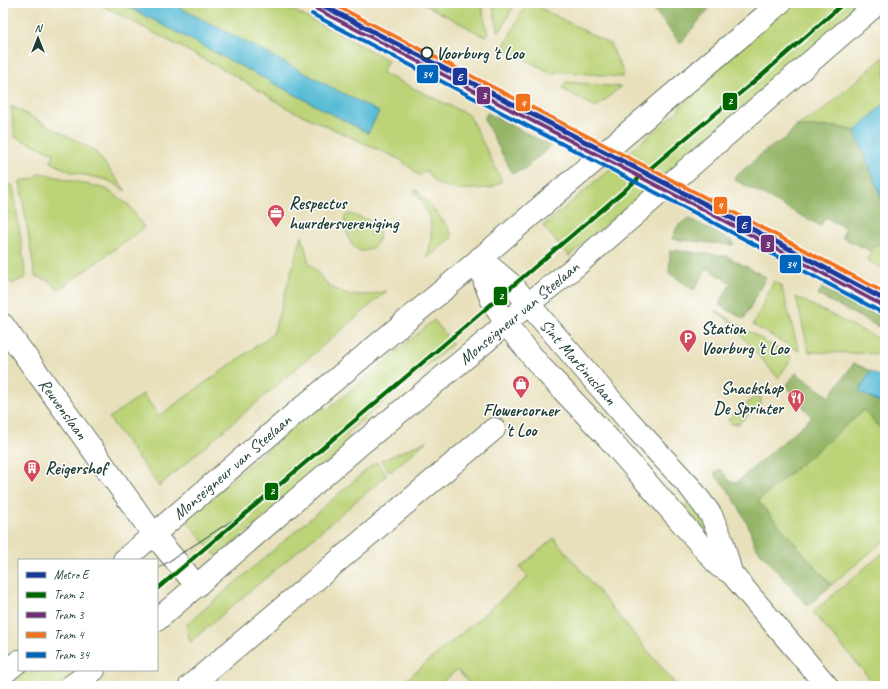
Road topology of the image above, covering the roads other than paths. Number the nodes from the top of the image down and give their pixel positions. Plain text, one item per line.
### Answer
1 (780, 3) edge
2 (878, 3) edge
3 (480, 258) junction
4 (528, 304) junction
5 (506, 324) junction
6 (3, 325) edge
7 (494, 429) dead end
8 (154, 535) junction
9 (125, 559) edge
10 (732, 573) junction
11 (197, 586) junction
12 (158, 619) edge
13 (18, 662) edge
14 (93, 671) edge
15 (3, 674) edge
16 (71, 686) edge
17 (190, 686) edge
18 (827, 686) edge

1 - 3 main road, Monseigneur van Steelaan
2 - 4 main road, Monseigneur van Steelaan
3 - 4 main road, Sint Martinuslaan
3 - 5 main road, Sint Martinuslaan
3 - 8 main road, Monseigneur van Steelaan
4 - 5 main road, Monseigneur van Steelaan
4 - 10 main road, Sint Martinuslaan
5 - 10 main road, Sint Martinuslaan
5 - 11 main road, Monseigneur van Steelaan
6 - 8 main road, Reuvenslaan
7 - 17 main road
8 - 9 main road, Monseigneur van Steelaan
8 - 11 main road, Reuvenslaan
10 - 18 main road, Sint Martinuslaan
11 - 12 main road, Monseigneur van Steelaan
13 - 15 main road
14 - 16 main road

